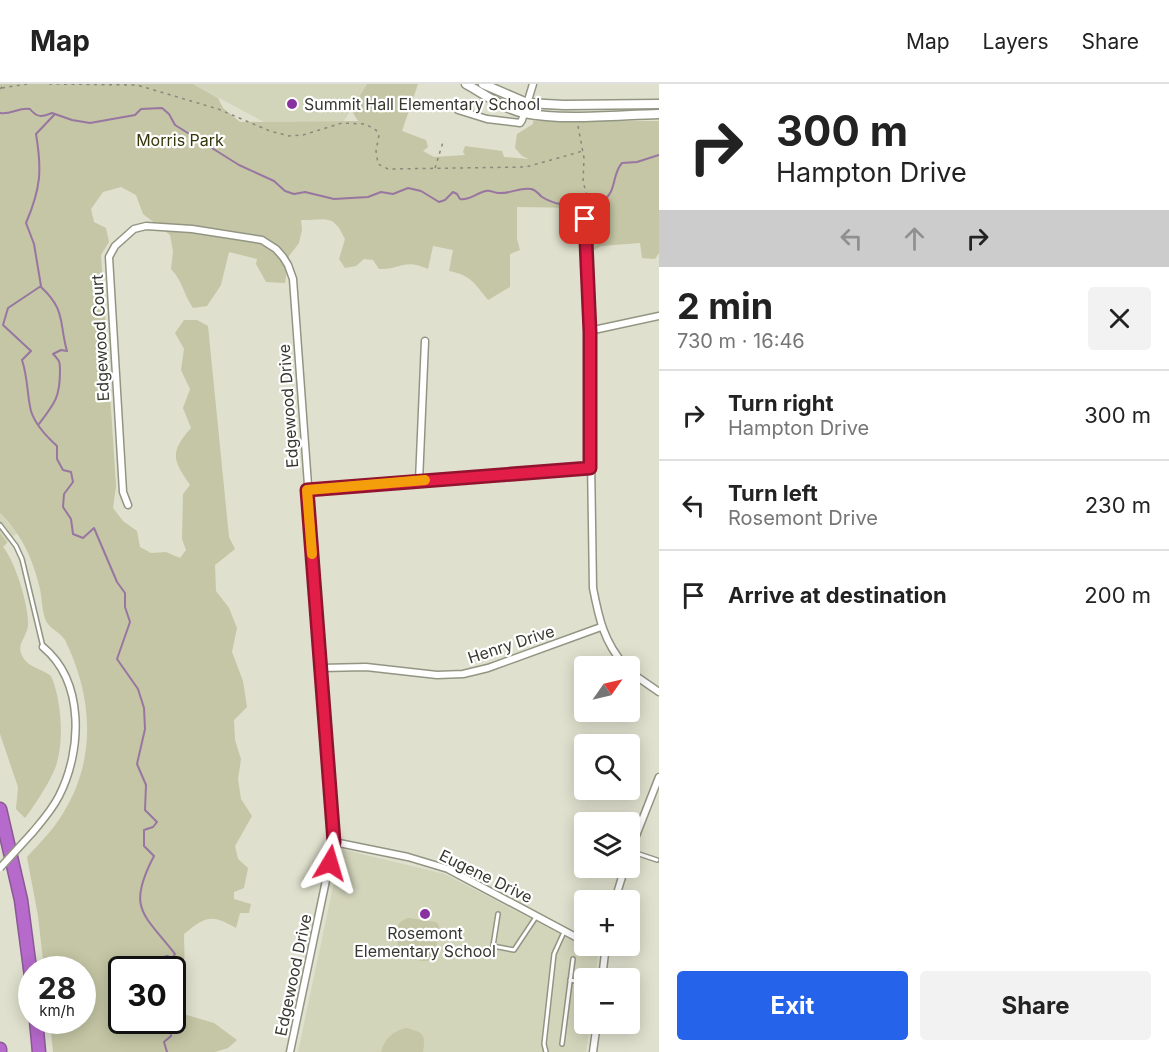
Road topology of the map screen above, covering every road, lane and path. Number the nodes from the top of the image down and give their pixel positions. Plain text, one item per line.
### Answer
1 (5, 84) edge
2 (27, 84) edge
3 (49, 84) edge
4 (466, 84) edge
5 (483, 84) edge
6 (533, 84) edge
7 (1, 88) edge
8 (527, 103) junction
9 (659, 104) edge
10 (458, 110) dead end
11 (524, 113) junction
12 (659, 114) edge
13 (577, 116) junction
14 (442, 142) dead end
15 (583, 152) junction
16 (434, 169) junction
17 (586, 217) joint
18 (294, 294) joint
19 (659, 316) edge
20 (590, 332) junction
21 (425, 341) dead end
22 (590, 468) junction
23 (419, 481) junction
24 (307, 490) junction
25 (128, 506) dead end
26 (0, 525) edge
27 (601, 627) junction
28 (43, 647) joint
29 (616, 656) edge
30 (321, 668) junction
31 (640, 679) edge
32 (659, 692) edge
33 (659, 777) edge
34 (0, 809) edge
35 (640, 825) edge
36 (334, 842) junction
37 (640, 854) edge
38 (657, 860) dead end
39 (0, 868) edge
40 (498, 914) dead end
41 (537, 916) junction
42 (564, 932) junction
43 (574, 937) edge
44 (28, 956) edge
45 (573, 959) dead end
46 (570, 981) junction
47 (574, 982) edge
48 (37, 1034) edge
49 (596, 1034) edge
50 (562, 1044) dead end
51 (39, 1052) edge
52 (290, 1052) edge
53 (546, 1052) edge
54 (594, 1052) edge

1 - 7 path
2 - 7 path
3 - 16 path
4 - 11 street
5 - 8 street
6 - 8 street
8 - 9 street
8 - 11 street
10 - 11 street
11 - 13 street
12 - 13 street
13 - 15 path
14 - 16 path
15 - 16 path
15 - 17 path
17 - 20 street
18 - 24 street, Edgewood Drive
18 - 25 street, Edgewood Court
19 - 20 street
20 - 22 street
21 - 23 street
22 - 23 street
22 - 27 street
23 - 24 street
24 - 30 street, Edgewood Drive
26 - 28 lane
27 - 29 street
27 - 30 street, Henry Drive
28 - 39 street, bridge
30 - 36 street, Edgewood Drive
31 - 32 street
33 - 35 street
34 - 44 highway
36 - 41 street, Eugene Drive
36 - 52 street, Edgewood Drive
37 - 38 lane
40 - 41 lane
41 - 42 street, Eugene Drive
42 - 43 street, Eugene Drive
42 - 53 lane
45 - 46 lane
46 - 47 lane
46 - 50 lane
48 - 51 highway
49 - 54 street

